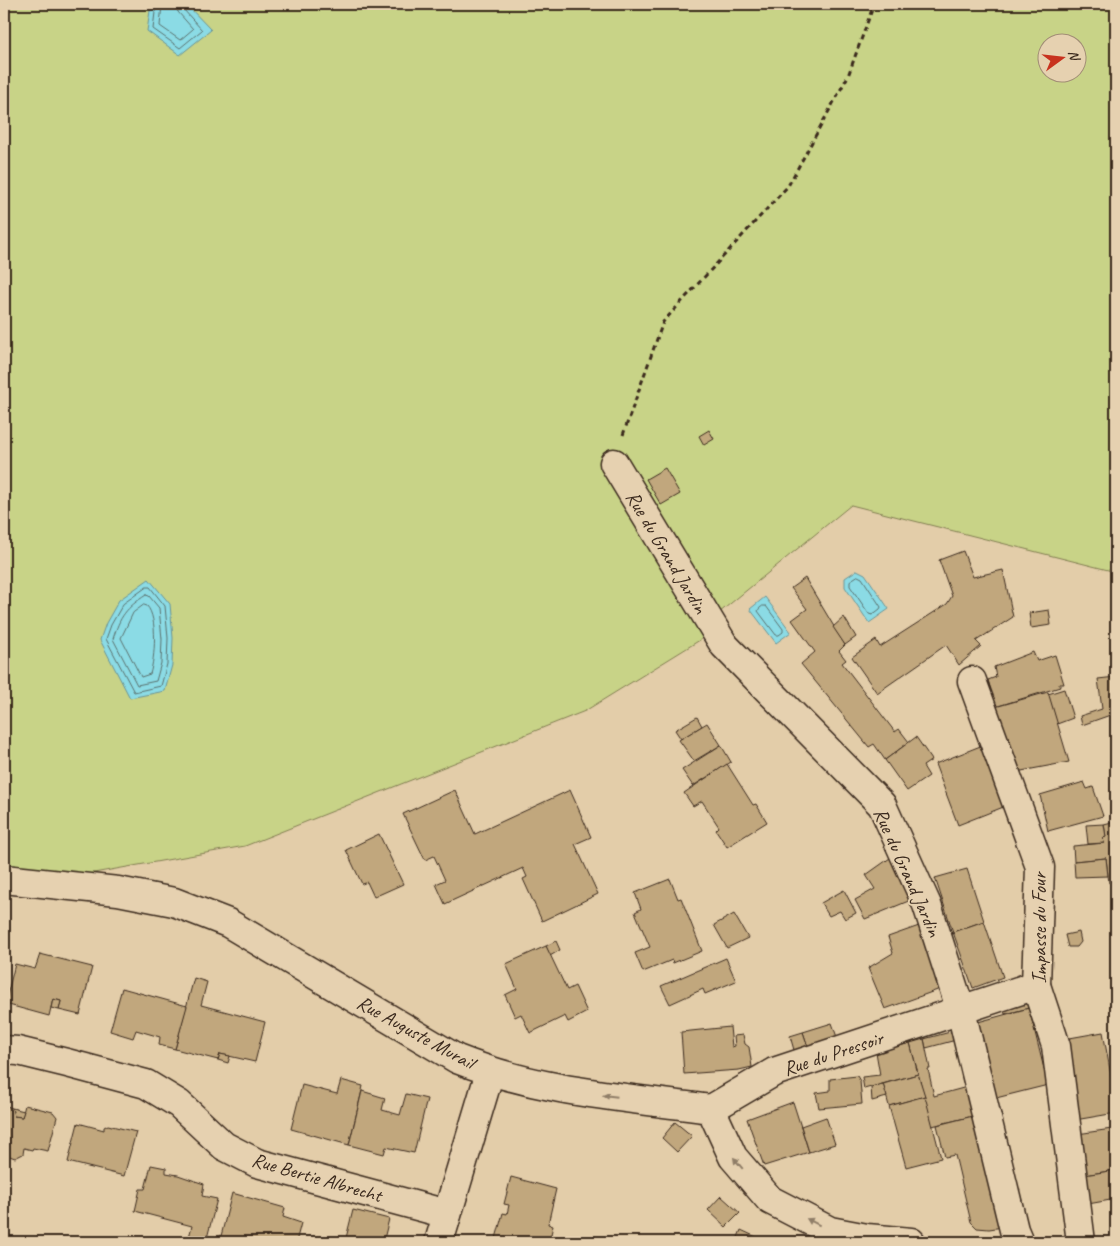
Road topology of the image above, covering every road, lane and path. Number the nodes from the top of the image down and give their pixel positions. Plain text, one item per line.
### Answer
1 (874, 4) edge
2 (614, 463) joint
3 (972, 681) dead end
4 (4, 879) edge
5 (1036, 985) junction
6 (961, 1011) junction
7 (4, 1050) edge
8 (490, 1072) junction
9 (711, 1109) junction
10 (447, 1214) junction
11 (439, 1242) edge
12 (912, 1242) edge
13 (1020, 1242) edge
14 (1081, 1242) edge

1 - 2 path
2 - 6 street, Rue du Grand Jardin
3 - 5 street, Impasse du Four
4 - 8 street, Rue Auguste Murail
5 - 6 street, Rue du Pressoir
5 - 14 street, Impasse du Four
6 - 9 street, Rue du Pressoir
6 - 13 street, Rue du Grand Jardin
7 - 10 street, Rue Bertie Albrecht
9 -> 8 street, Rue Auguste Murail
8 - 10 street
12 -> 9 street
10 - 11 street

